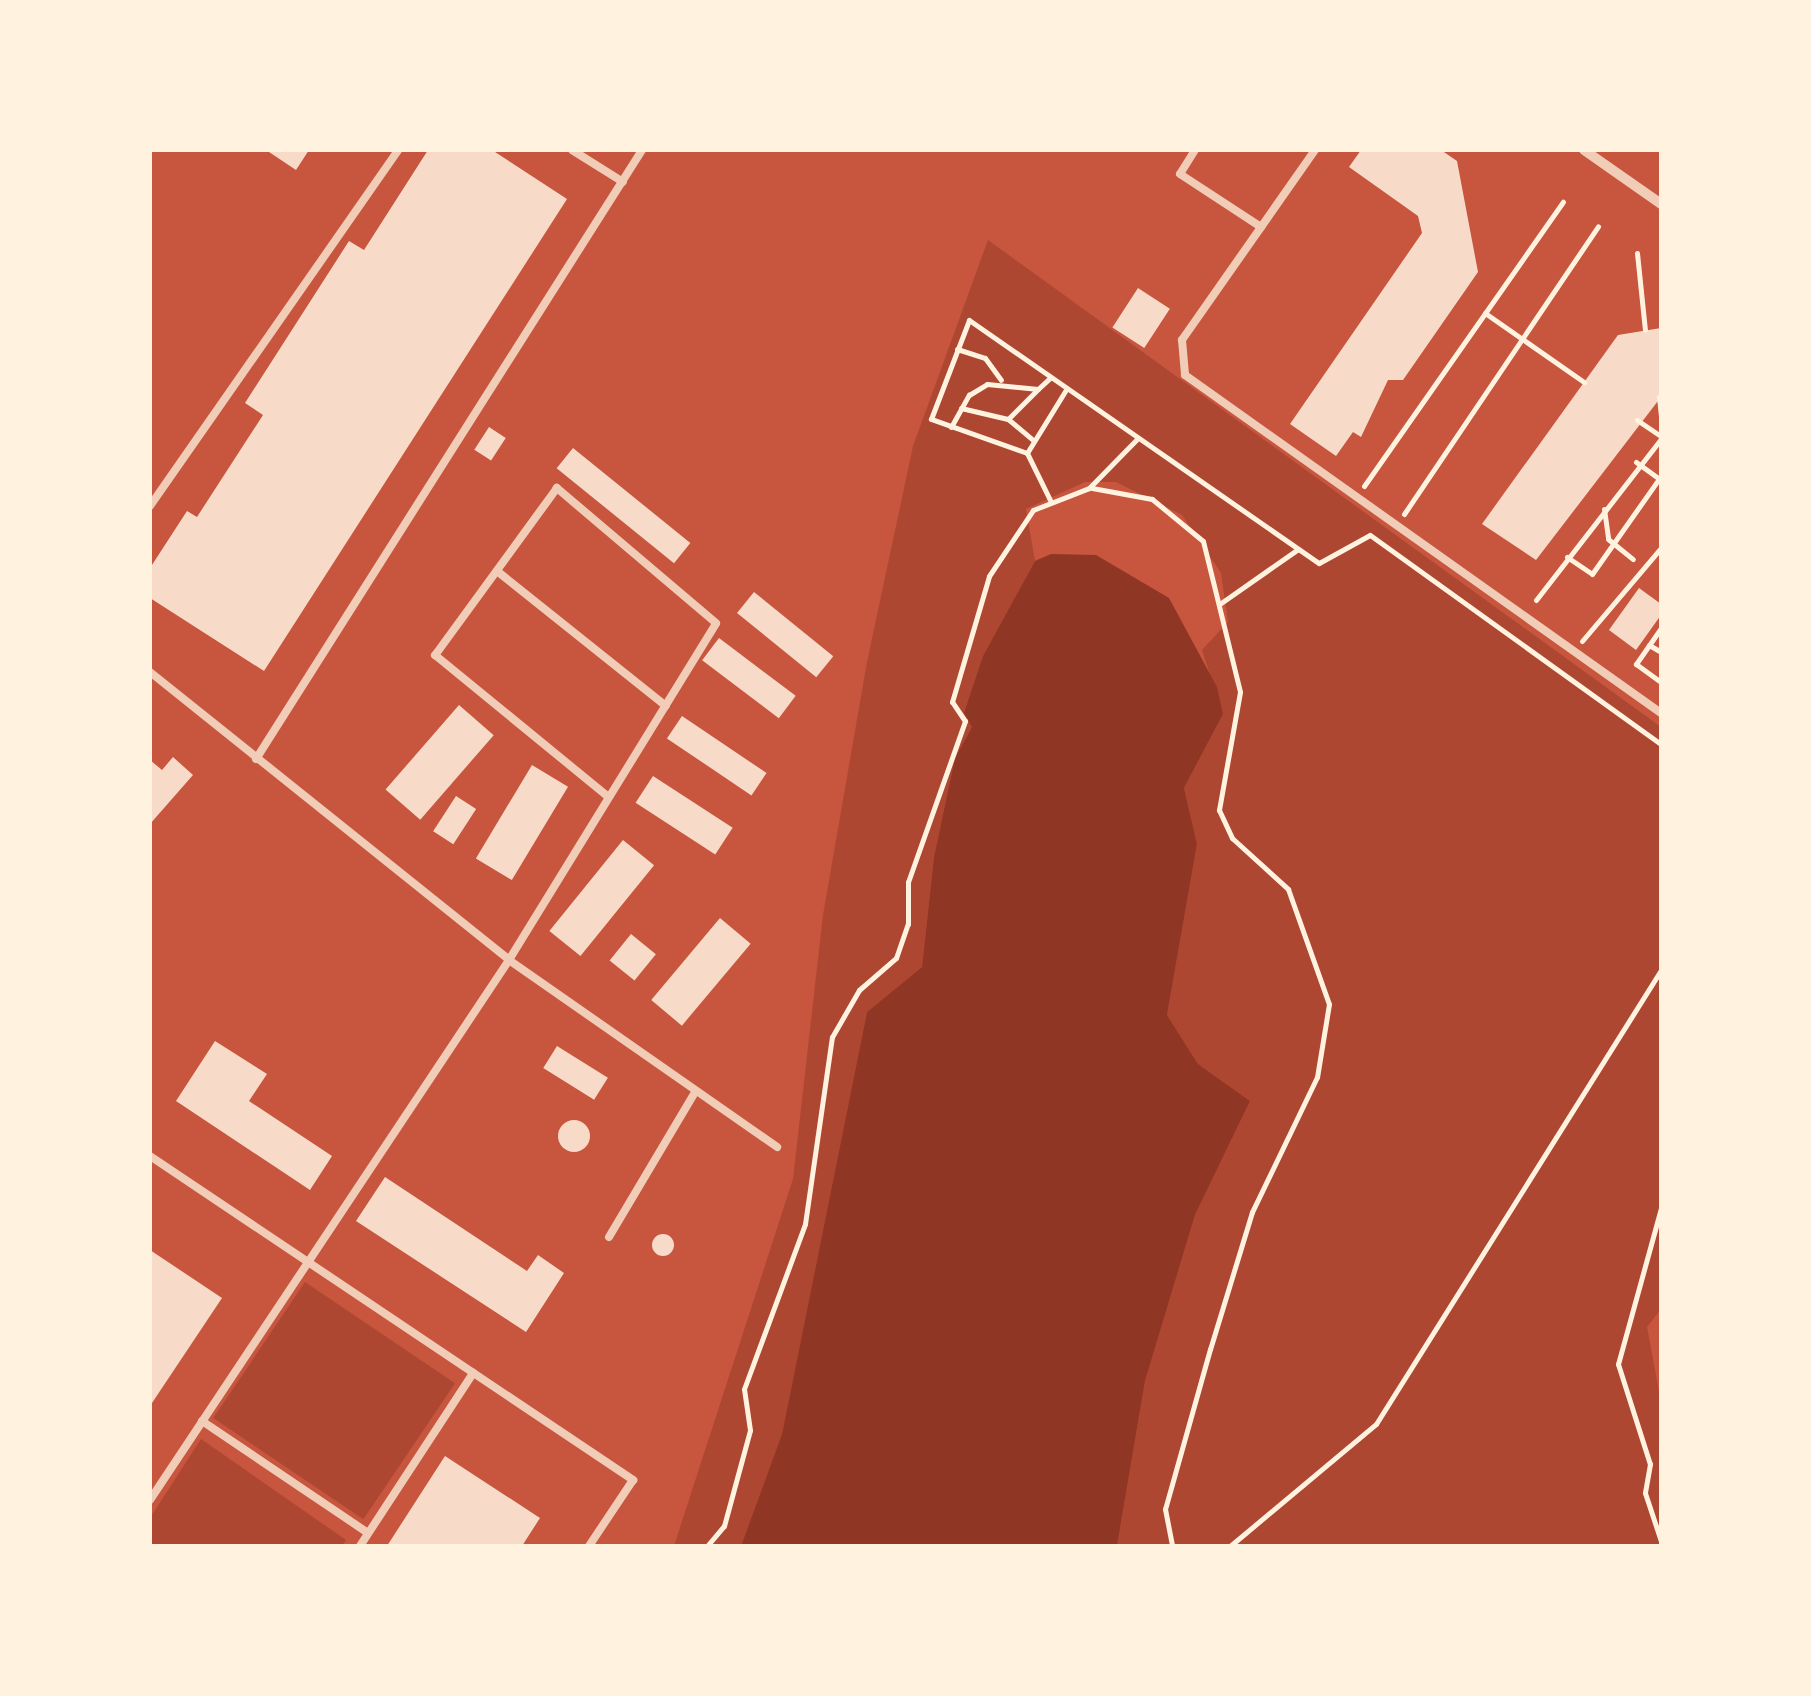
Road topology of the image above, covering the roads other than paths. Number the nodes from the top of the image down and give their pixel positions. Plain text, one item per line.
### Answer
1 (398, 150) edge
2 (572, 150) edge
3 (642, 150) edge
4 (1196, 150) edge
5 (1314, 150) edge
6 (1584, 150) edge
7 (623, 182) junction
8 (1661, 204) edge
9 (1261, 227) junction
10 (150, 506) edge
11 (497, 570) junction
12 (150, 672) edge
13 (666, 706) junction
14 (1661, 712) edge
15 (256, 759) junction
16 (607, 796) junction
17 (509, 960) junction
18 (695, 1092) junction
19 (777, 1147) dead end
20 (150, 1156) edge
21 (609, 1236) dead end
22 (307, 1261) junction
23 (473, 1372) junction
24 (202, 1421) junction
25 (150, 1500) edge
26 (368, 1533) junction
27 (360, 1546) edge
28 (589, 1546) edge

1 - 10 lane
2 - 7 lane
3 - 7 lane
4 - 9 lane
5 - 9 lane
6 - 8 street
7 - 15 lane
9 - 14 lane
11 - 13 lane
11 - 13 lane
11 - 16 lane
12 - 15 lane
13 - 16 lane
15 - 17 lane
16 - 17 lane
17 - 18 lane
17 - 22 lane
18 - 19 lane
18 - 21 lane
20 - 22 lane
22 - 23 lane
22 - 24 lane
23 - 26 lane
23 - 28 lane
24 - 25 lane
24 - 26 lane
26 - 27 lane

